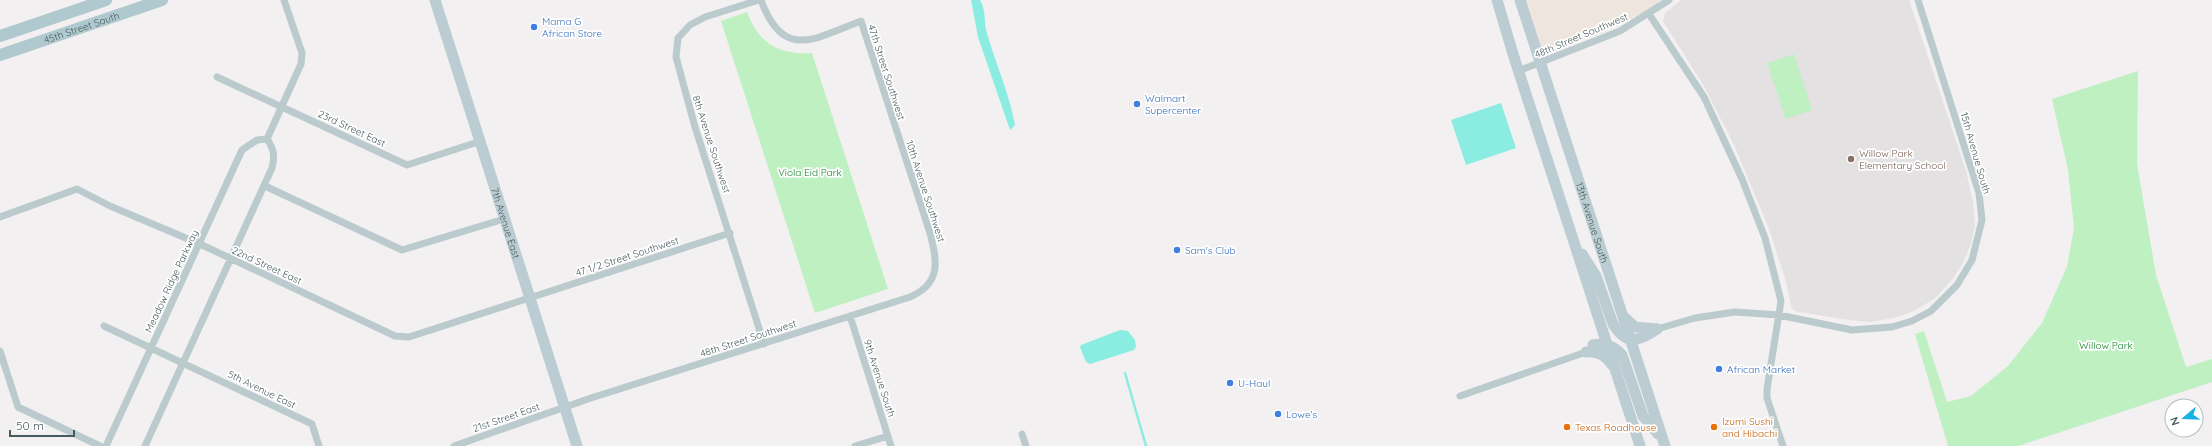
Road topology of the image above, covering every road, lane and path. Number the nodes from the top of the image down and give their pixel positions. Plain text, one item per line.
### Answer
1 (106, 0) edge
2 (162, 0) edge
3 (284, 0) edge
4 (435, 0) edge
5 (760, 0) edge
6 (1497, 0) edge
7 (1520, 0) edge
8 (1669, 0) edge
9 (1918, 0) edge
10 (1649, 14) junction
11 (0, 36) edge
12 (0, 55) edge
13 (1541, 63) junction
14 (1518, 71) junction
15 (217, 77) dead end
16 (282, 106) junction
17 (897, 132) joint
18 (267, 139) junction
19 (481, 141) junction
20 (265, 186) junction
21 (0, 217) edge
22 (504, 219) junction
23 (730, 233) junction
24 (1573, 240) junction
25 (200, 244) junction
26 (231, 258) junction
27 (932, 279) joint
28 (530, 298) junction
29 (1622, 315) junction
30 (1779, 315) junction
31 (850, 316) junction
32 (1599, 320) junction
33 (104, 326) dead end
34 (1657, 329) junction
35 (1636, 340) junction
36 (764, 344) junction
37 (1608, 345) junction
38 (152, 348) junction
39 (1590, 349) junction
40 (0, 351) edge
41 (183, 363) junction
42 (1615, 370) junction
43 (1460, 396) dead end
44 (565, 407) junction
45 (1022, 434) dead end
46 (888, 436) junction
47 (1664, 444) edge
48 (100, 446) edge
49 (106, 446) edge
50 (145, 446) edge
51 (319, 446) edge
52 (454, 446) edge
53 (577, 446) edge
54 (855, 446) edge
55 (891, 446) edge
56 (1026, 446) edge
57 (1640, 446) edge
58 (1783, 446) edge

1 - 11 main road, 45th Street South
2 - 12 main road, 45th Street South
3 - 16 street
4 - 19 main road, 7th Avenue East
5 - 17 street, 47th Street Southwest
5 - 23 street, 8th Avenue Southwest
6 - 14 main road
7 - 13 main road, 13th Avenue South
8 - 10 street, 48th Street Southwest
9 - 30 street, 15th Avenue South
10 - 13 street, 48th Street Southwest
10 - 30 street
13 - 14 street, 48th Street Southwest
13 - 29 main road, 13th Avenue South
14 - 24 main road
15 - 16 street, 23rd Street East
16 - 18 street
16 - 19 street, 23rd Street East
17 - 27 street, 10th Avenue Southwest
18 - 20 street
18 - 25 street, Meadow Ridge Parkway
19 - 22 main road, 7th Avenue East
20 - 22 street
20 - 26 street
21 - 25 street, 22nd Street East
22 - 28 main road, 7th Avenue East
23 - 28 street, 47 1/2 Street Southwest
23 - 36 street, 8th Avenue Southwest
24 - 32 main road
24 - 35 main road
25 - 26 street, 22nd Street East
25 - 38 street, Meadow Ridge Parkway
26 - 28 street, 22nd Street East
26 - 41 street
27 - 31 street, 48th Street Southwest
28 - 44 main road, 7th Avenue East
29 - 34 main road
29 - 35 main road, 13th Avenue South
30 - 34 street, 15th Avenue South
30 - 58 street
31 - 36 street, 48th Street Southwest
31 - 46 street, 9th Avenue South
32 - 37 main road
32 - 39 main road
33 - 38 street, 5th Avenue East
34 - 35 main road
35 - 47 main road
36 - 44 street, 48th Street Southwest
37 - 39 main road
37 - 42 main road
37 - 47 main road
38 - 41 street, 5th Avenue East
38 - 49 street, Meadow Ridge Parkway
39 - 42 main road
39 - 43 street
40 - 48 street
41 - 50 street
41 - 51 street, 5th Avenue East
42 - 57 main road
44 - 52 street, 21st Street East
44 - 53 main road, 7th Avenue East
45 - 56 street
46 - 54 street
46 - 55 street, 9th Avenue South

